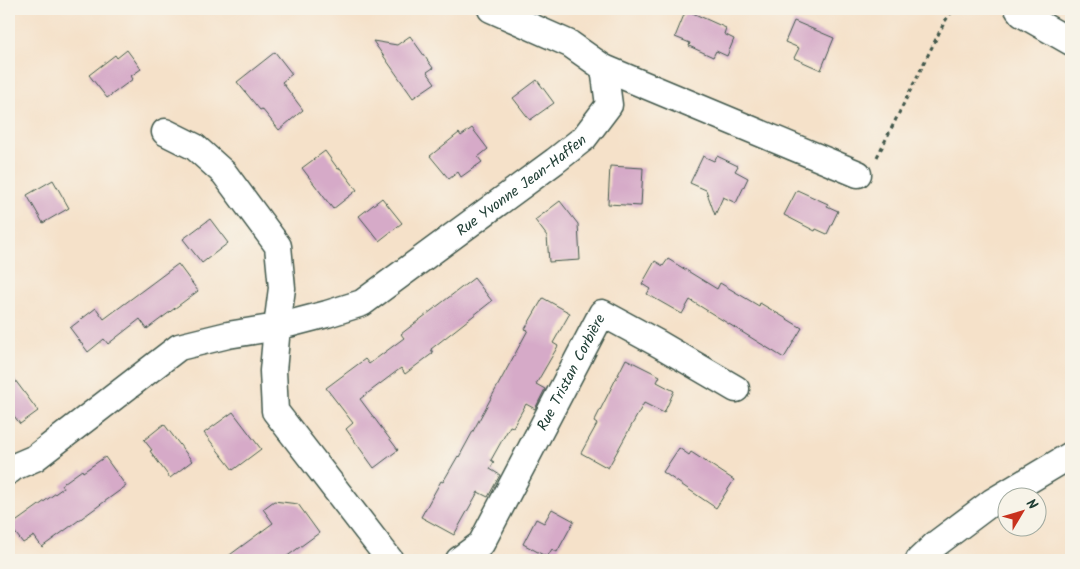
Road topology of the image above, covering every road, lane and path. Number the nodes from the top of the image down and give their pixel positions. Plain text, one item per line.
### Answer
1 (491, 9) edge
2 (954, 9) edge
3 (1018, 9) edge
4 (1071, 42) edge
5 (604, 68) junction
6 (165, 132) dead end
7 (858, 174) joint
8 (277, 327) junction
9 (736, 389) dead end
10 (1071, 455) edge
11 (9, 471) edge
12 (390, 560) edge
13 (459, 560) edge
14 (920, 560) edge

1 - 5 street
2 - 7 path
3 - 4 street
5 - 7 street
5 - 8 street, Rue Yvonne Jean-Haffen
6 - 8 street
8 - 11 street, Rue Yvonne Jean-Haffen
8 - 12 street
9 - 13 street, Rue Tristan Corbière
10 - 14 street

